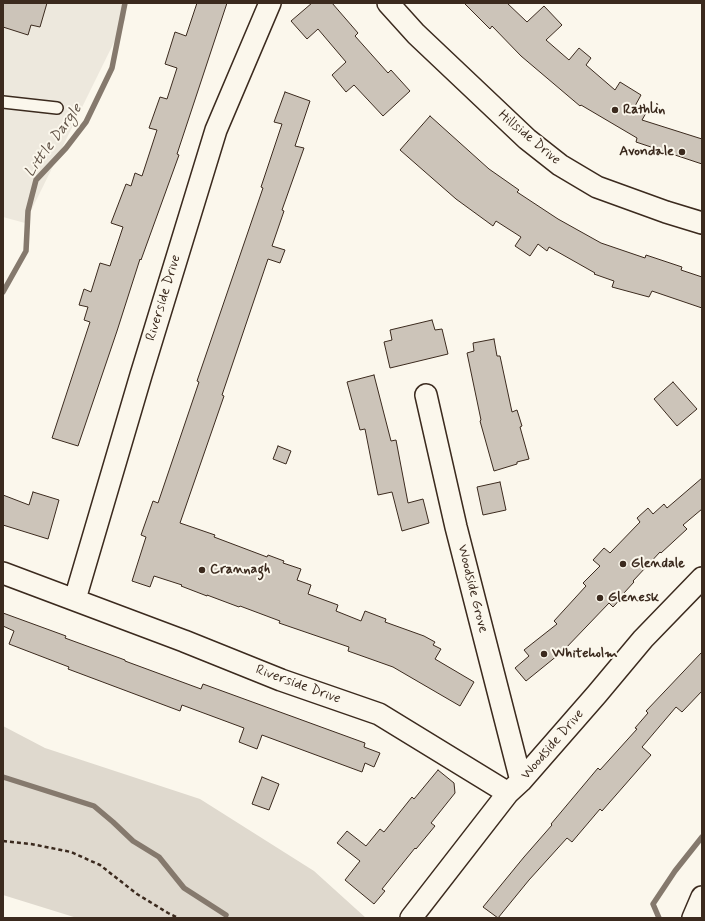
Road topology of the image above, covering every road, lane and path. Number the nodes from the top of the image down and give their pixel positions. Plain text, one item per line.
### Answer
1 (270, 3) edge
2 (388, 3) edge
3 (3, 102) edge
4 (57, 108) dead end
5 (702, 223) edge
6 (426, 395) dead end
7 (3, 573) edge
8 (702, 578) edge
9 (75, 599) junction
10 (515, 787) junction
11 (3, 841) edge
12 (702, 897) edge
13 (178, 918) edge
14 (411, 918) edge
15 (693, 918) edge

1 - 9 street, Riverside Drive
2 - 5 street, Hillside Drive
3 - 4 lane
6 - 10 street, Woodside Grove
7 - 9 street, Riverside Drive
8 - 10 street, Woodside Drive
9 - 10 street, Riverside Drive
10 - 14 street, Woodside Drive
11 - 13 path
12 - 15 street

